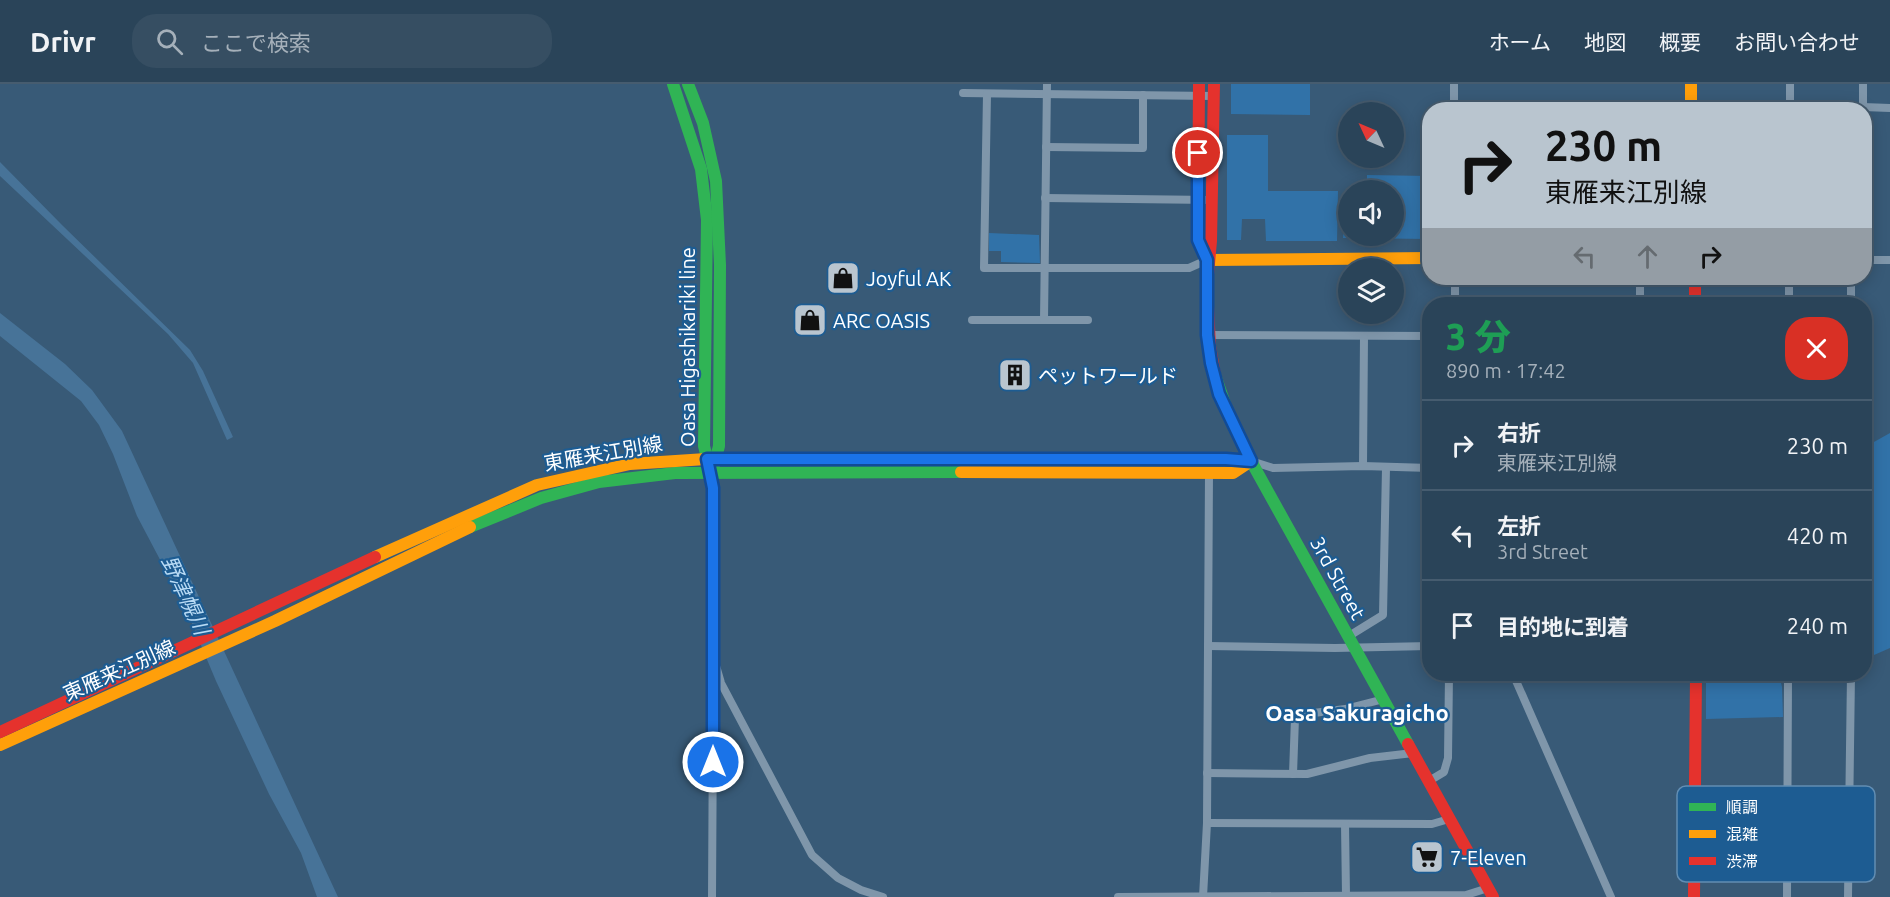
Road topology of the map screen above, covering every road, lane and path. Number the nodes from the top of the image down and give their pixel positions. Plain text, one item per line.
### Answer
1 (673, 84) edge
2 (688, 84) edge
3 (1047, 84) edge
4 (1454, 84) edge
5 (1691, 84) edge
6 (1790, 84) edge
7 (1863, 84) edge
8 (1199, 90) edge
9 (1214, 90) edge
10 (963, 93) dead end
11 (987, 93) junction
12 (1047, 94) junction
13 (1143, 95) junction
14 (1454, 102) edge
15 (1691, 102) edge
16 (1790, 102) edge
17 (1863, 102) edge
18 (1872, 108) edge
19 (1890, 108) edge
20 (1046, 147) junction
21 (1046, 198) junction
22 (1198, 200) junction
23 (1212, 200) junction
24 (1422, 258) edge
25 (1207, 260) junction
26 (1872, 260) edge
27 (1890, 260) edge
28 (1044, 268) junction
29 (972, 320) dead end
30 (1044, 320) junction
31 (1088, 320) dead end
32 (1207, 335) junction
33 (1364, 336) junction
34 (1422, 336) edge
35 (711, 459) junction
36 (1251, 461) junction
37 (1363, 466) junction
38 (1386, 468) junction
39 (1422, 468) edge
40 (712, 472) junction
41 (1209, 473) junction
42 (1352, 642) junction
43 (1208, 646) junction
44 (1422, 646) edge
45 (713, 650) junction
46 (1449, 681) edge
47 (1516, 681) edge
48 (1696, 681) edge
49 (1788, 681) edge
50 (1851, 681) edge
51 (1384, 699) junction
52 (0, 732) edge
53 (0, 745) edge
54 (1413, 753) junction
55 (1208, 772) junction
56 (1293, 774) junction
57 (1429, 781) junction
58 (1695, 786) edge
59 (1788, 786) edge
60 (1849, 786) edge
61 (1449, 819) junction
62 (1207, 823) junction
63 (1345, 824) junction
64 (1694, 882) edge
65 (1787, 882) edge
66 (1848, 882) edge
67 (1490, 893) edge
68 (1346, 896) edge
69 (712, 897) edge
70 (883, 897) edge
71 (1118, 897) edge
72 (1203, 897) edge
73 (1381, 897) edge
74 (1611, 897) edge
75 (1694, 897) edge
76 (1787, 897) edge
77 (1848, 897) edge

1 - 35 main road, Oasa Higashikariki line
2 - 35 main road, Oasa Higashikariki line
3 - 12 street
4 - 14 street
5 - 15 main road
6 - 16 street
7 - 17 street
8 - 9 street
8 - 13 street
8 - 22 main road, 3rd Street
9 - 23 main road, 3rd Street
10 - 11 street
11 - 12 street
11 - 28 street
12 - 13 street
12 - 20 street
13 - 20 street
18 - 19 street
20 - 21 street
21 - 22 street
21 - 28 street
22 - 23 street
22 - 25 main road, 3rd Street
23 - 25 main road, 3rd Street
24 - 25 main road
25 - 28 street
25 - 32 main road, 3rd Street
26 - 27 street
28 - 30 street
29 - 30 street
30 - 31 street
32 - 33 street
32 - 36 main road, 3rd Street
33 - 34 street
33 - 37 street
35 - 36 main road, 東雁来江別線
35 - 40 main road, Oasa Higashikariki line
35 - 52 main road, 東雁来江別線
36 - 37 street
36 - 41 main road, 東雁来江別線
36 - 42 main road, 3rd Street
37 - 38 street
38 - 39 street
38 - 42 street
40 - 41 main road, 東雁来江別線
40 - 45 street
40 - 53 main road, 東雁来江別線
41 - 43 street
42 - 43 street
42 - 44 street
42 - 51 main road, 3rd Street
43 - 55 street
45 - 69 street
45 - 70 street
46 - 57 street
47 - 74 street
48 - 58 main road
49 - 59 street
50 - 60 street
51 - 54 main road, 3rd Street
51 - 56 street
54 - 56 street
54 - 57 main road, 3rd Street
55 - 56 street
55 - 62 street
57 - 61 main road, 3rd Street
61 - 63 street
61 - 67 main road, 3rd Street
62 - 63 street
62 - 72 street
63 - 68 street
64 - 75 main road
65 - 76 street
66 - 77 street
67 - 73 street
68 - 72 street
68 - 73 street
71 - 72 street

